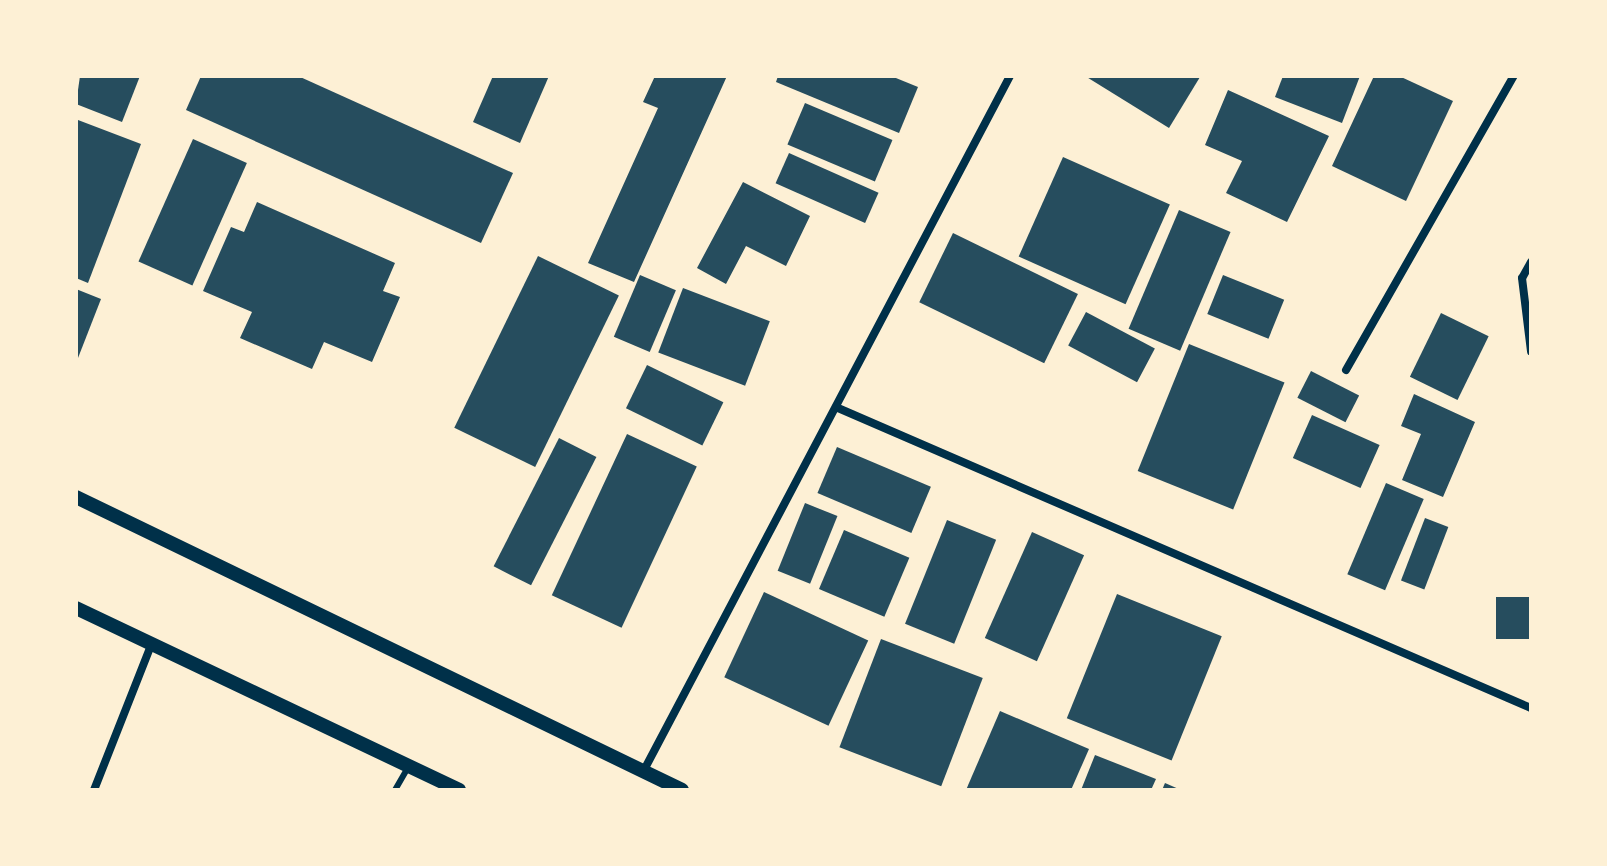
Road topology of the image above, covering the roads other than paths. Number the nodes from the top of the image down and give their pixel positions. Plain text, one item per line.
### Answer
1 (1010, 76) edge
2 (1514, 76) edge
3 (1531, 262) edge
4 (1531, 351) edge
5 (1346, 370) dead end
6 (838, 408) junction
7 (76, 497) edge
8 (76, 608) edge
9 (151, 645) junction
10 (1531, 708) edge
11 (409, 766) junction
12 (643, 772) junction
13 (94, 790) edge
14 (395, 790) edge
15 (459, 790) edge
16 (682, 790) edge

1 - 6 street
2 - 5 street
3 - 4 street
6 - 10 street
6 - 12 street
7 - 12 street
8 - 9 street
9 - 11 street
9 - 13 street
11 - 14 lane
11 - 15 street
12 - 16 street

